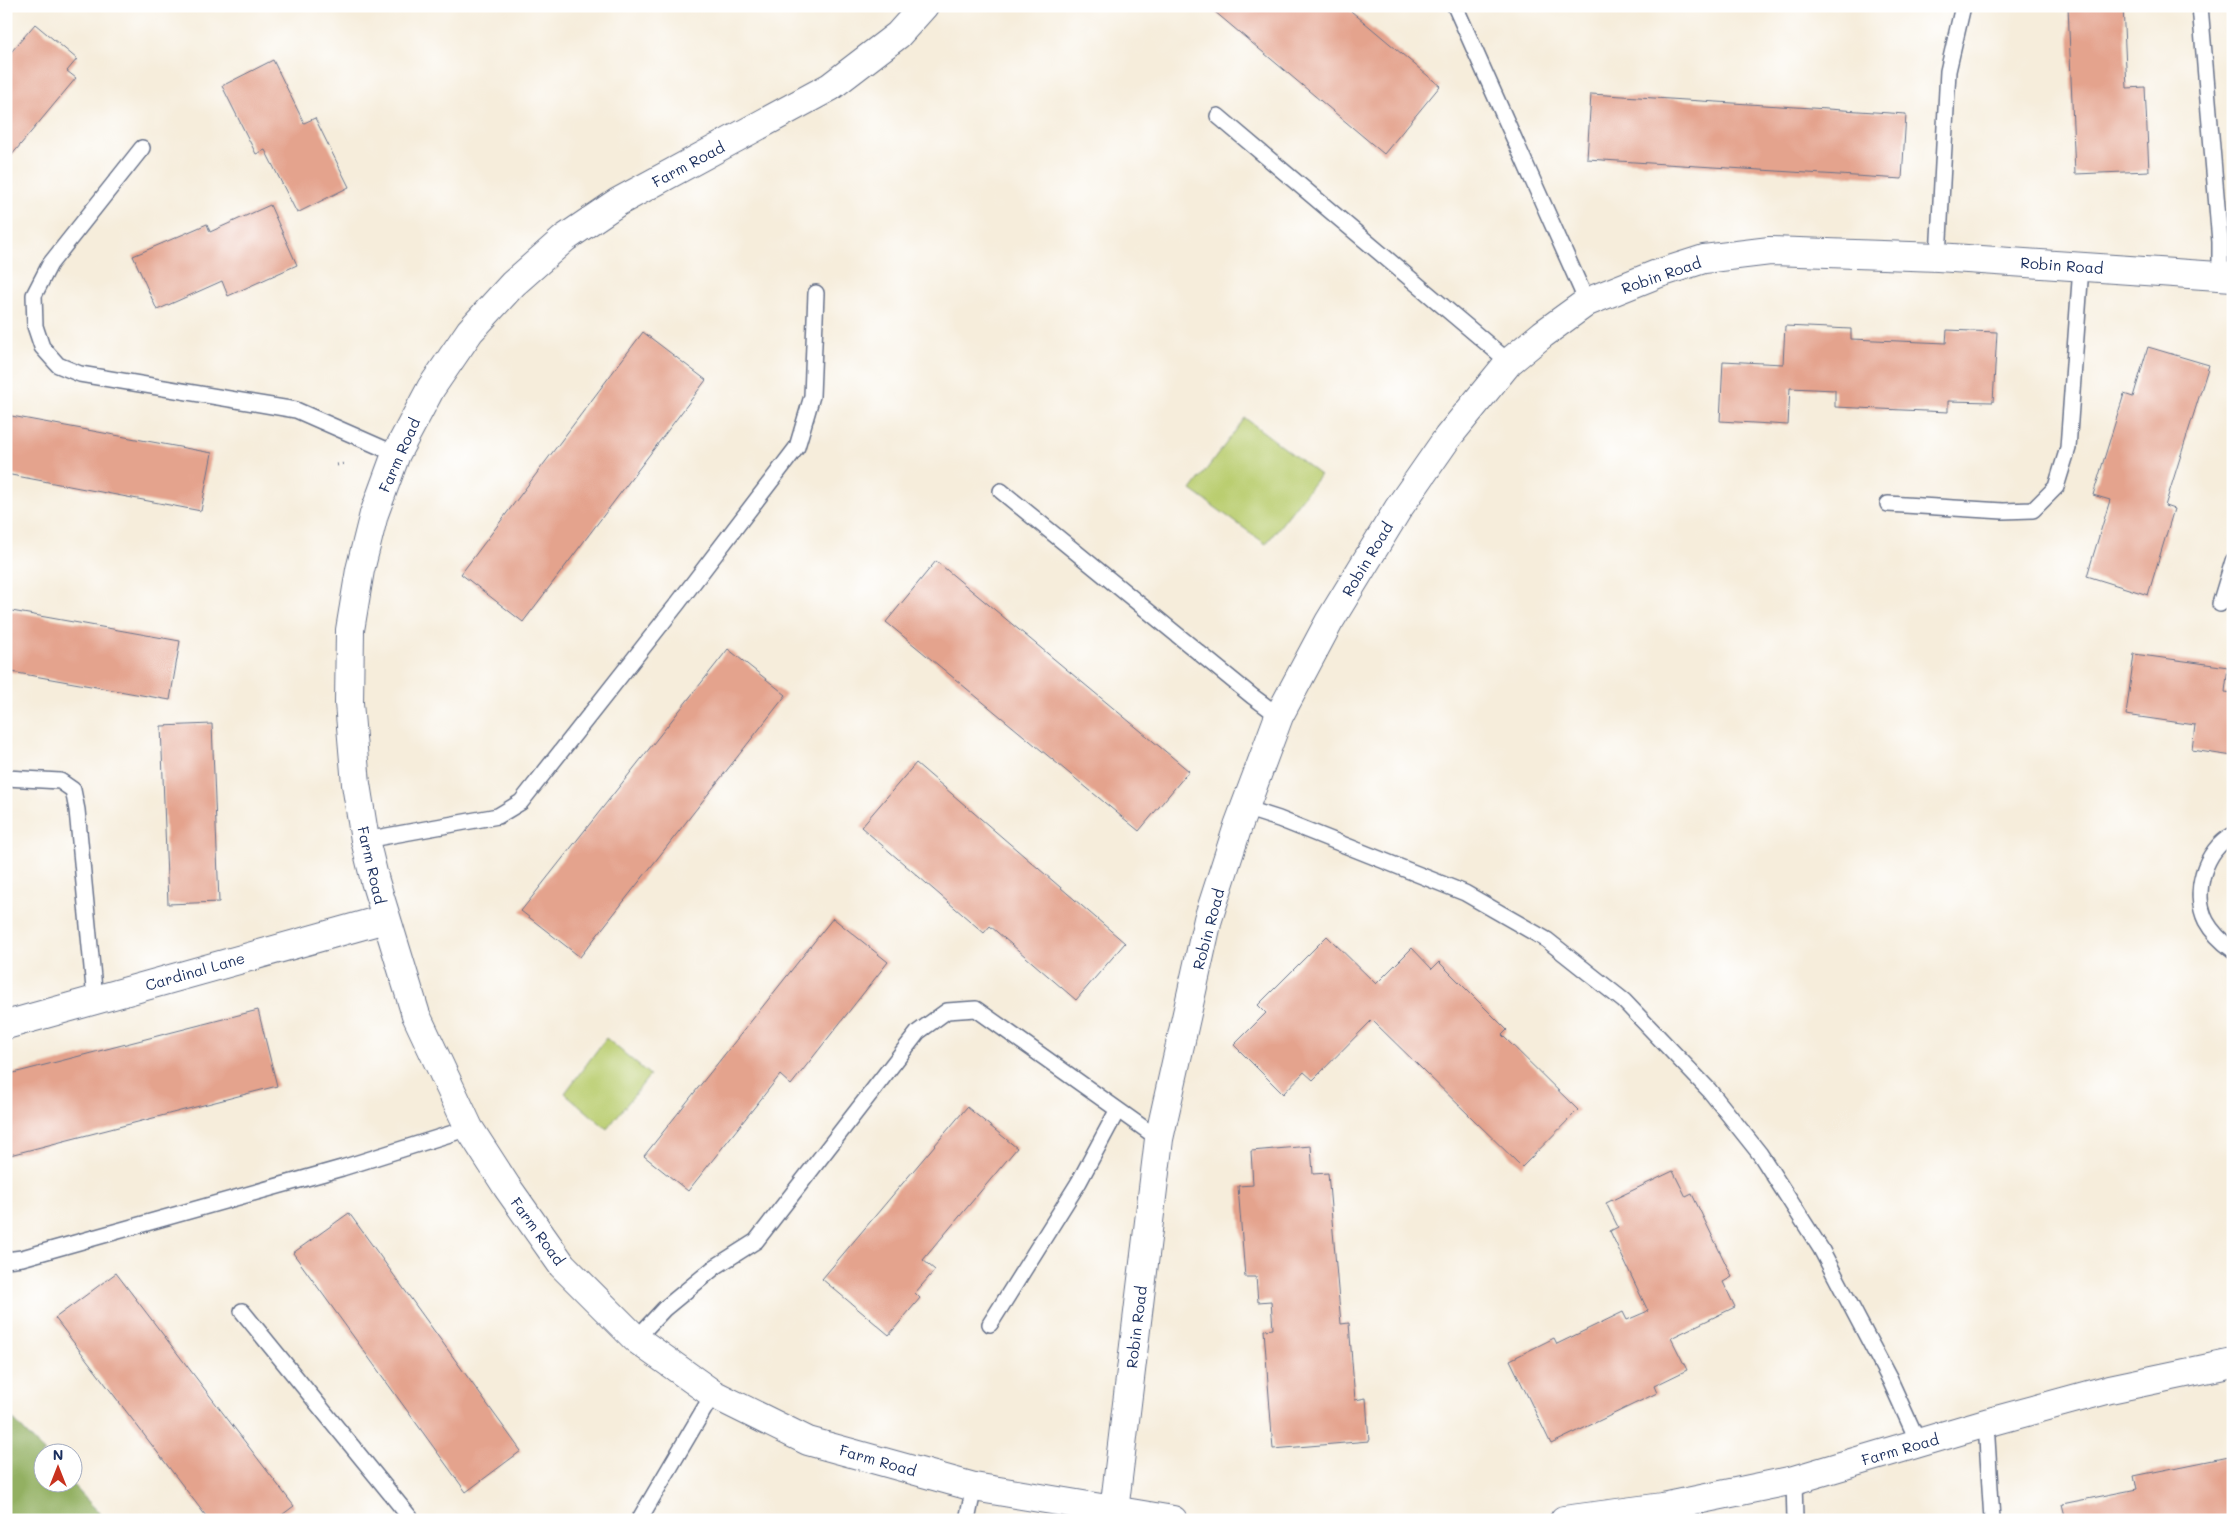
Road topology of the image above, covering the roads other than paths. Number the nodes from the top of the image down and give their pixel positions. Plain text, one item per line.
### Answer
1 (924, 6) edge
2 (1455, 6) edge
3 (1963, 6) edge
4 (2200, 6) edge
5 (1218, 116) dead end
6 (142, 148) dead end
7 (1938, 257) junction
8 (2081, 267) junction
9 (2226, 276) edge
10 (816, 293) dead end
11 (1587, 302) junction
12 (1509, 362) junction
13 (396, 454) junction
14 (1001, 492) dead end
15 (1888, 504) dead end
16 (2233, 561) edge
17 (2220, 604) dead end
18 (1279, 716) junction
19 (6, 778) edge
20 (1245, 808) junction
21 (2233, 835) edge
22 (365, 840) junction
23 (385, 919) junction
24 (2233, 950) edge
25 (95, 999) junction
26 (6, 1025) edge
27 (1117, 1111) junction
28 (468, 1128) junction
29 (1159, 1139) junction
30 (6, 1260) edge
31 (242, 1311) dead end
32 (990, 1324) dead end
33 (636, 1340) junction
34 (2233, 1363) edge
35 (713, 1394) junction
36 (1986, 1423) junction
37 (1919, 1444) junction
38 (1794, 1480) junction
39 (974, 1487) junction
40 (1114, 1511) junction
41 (412, 1520) edge
42 (639, 1520) edge
43 (967, 1520) edge
44 (1173, 1520) edge
45 (1564, 1520) edge
46 (1795, 1520) edge
47 (1992, 1520) edge

1 - 13 street, Farm Road
2 - 11 lane
3 - 7 lane
4 - 9 lane
5 - 12 lane
6 - 13 lane
7 - 8 street, Robin Road
7 - 11 street, Robin Road
8 - 9 street, Robin Road
8 - 15 lane
10 - 22 lane
11 - 12 street, Robin Road
12 - 18 street, Robin Road
13 - 22 street, Farm Road
14 - 18 lane
16 - 17 lane
18 - 20 street, Robin Road
19 - 25 lane
20 - 29 street, Robin Road
20 - 37 lane
21 - 24 lane
22 - 23 street, Farm Road
23 - 25 street, Cardinal Lane
23 - 28 street, Farm Road
25 - 26 street, Cardinal Lane
27 - 29 lane
27 - 32 lane
27 - 33 lane
28 - 30 lane
28 - 33 street, Farm Road
29 - 40 street, Robin Road
31 - 41 lane
33 - 35 street, Farm Road
34 - 36 street, Farm Road
35 - 39 street, Farm Road
35 - 42 lane
36 - 37 street, Farm Road
36 - 47 lane
37 - 38 street, Farm Road
38 - 45 street, Farm Road
38 - 46 lane
39 - 40 street, Farm Road
39 - 43 lane
40 - 44 street, Farm Road

